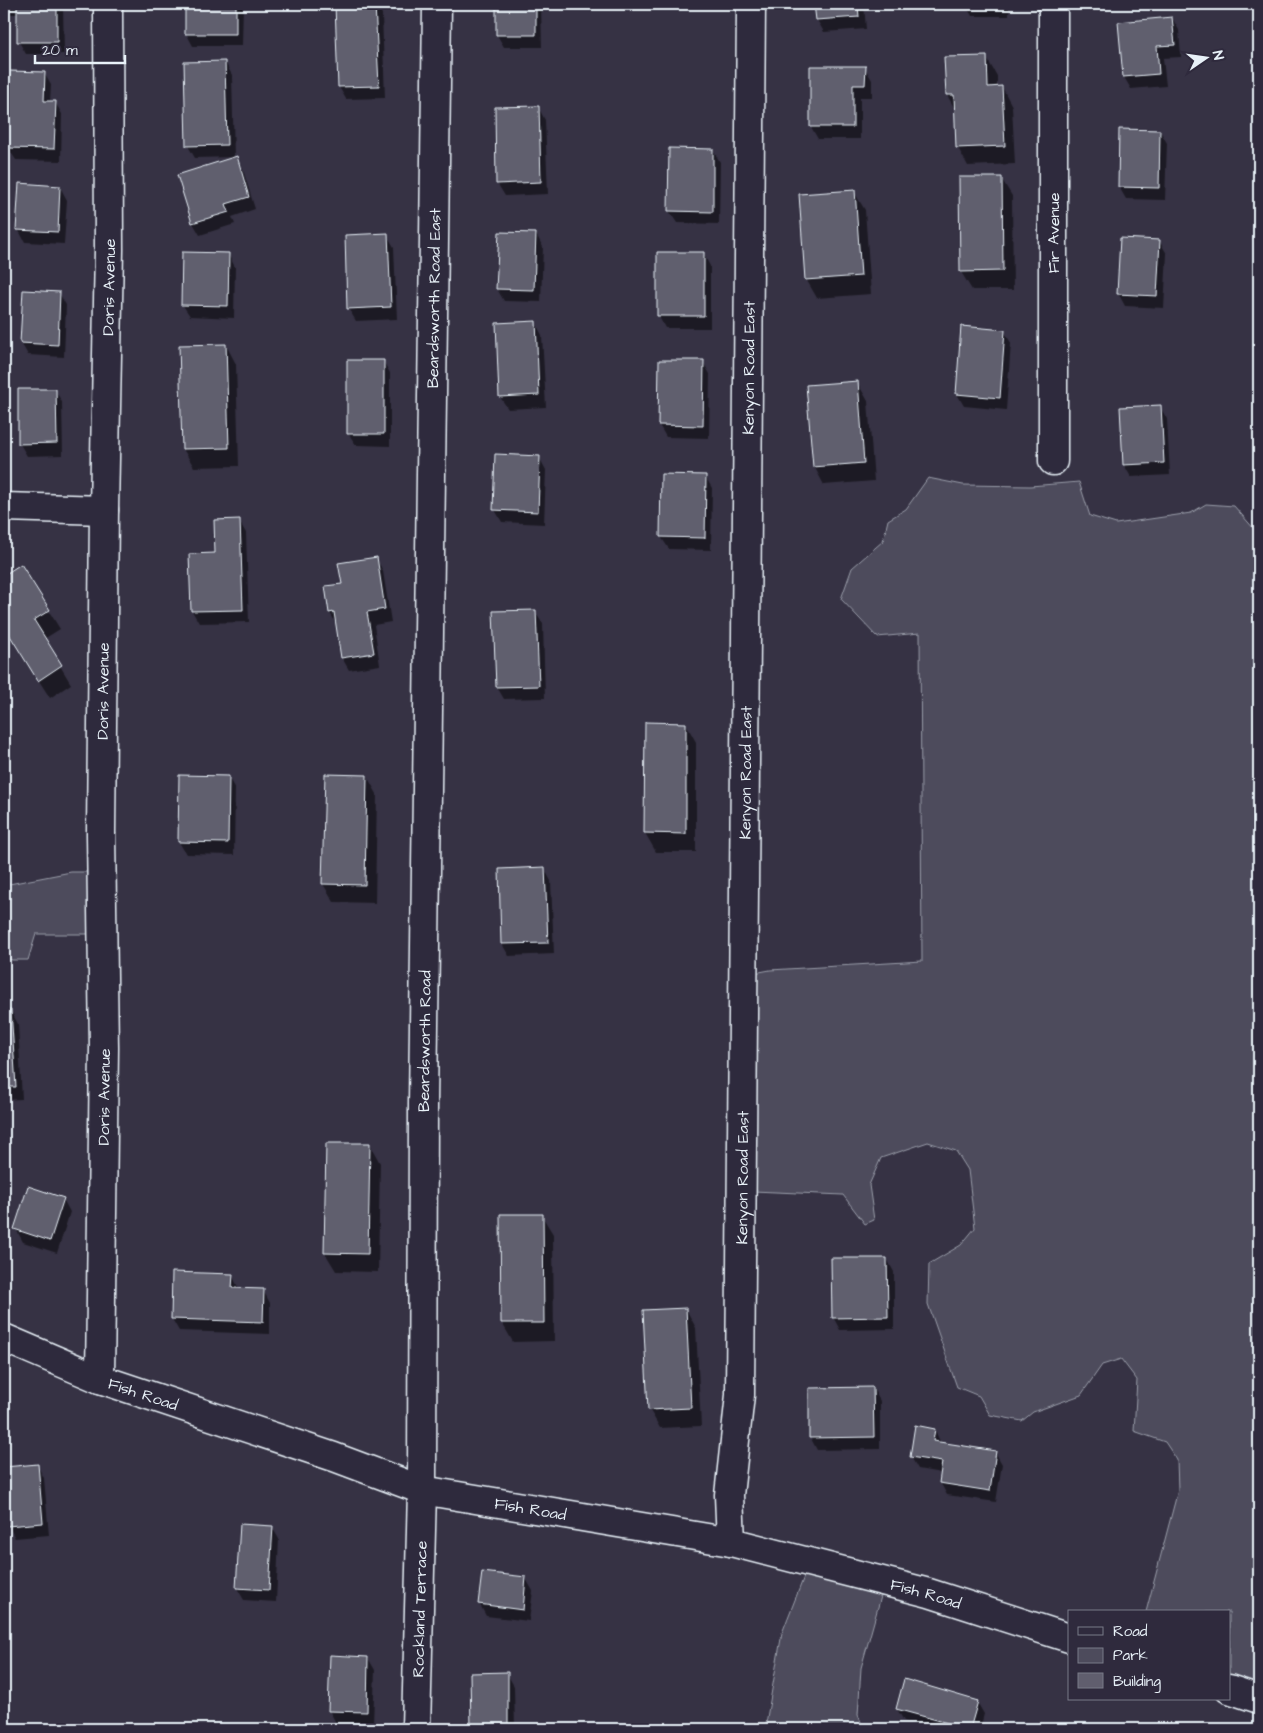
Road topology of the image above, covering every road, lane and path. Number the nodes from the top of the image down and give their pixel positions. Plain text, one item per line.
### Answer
1 (108, 4) edge
2 (436, 4) edge
3 (751, 4) edge
4 (1053, 4) edge
5 (1053, 461) dead end
6 (4, 507) edge
7 (104, 510) junction
8 (429, 593) joint
9 (4, 1338) edge
10 (100, 1379) junction
11 (422, 1490) junction
12 (731, 1542) junction
13 (1068, 1638) edge
14 (1230, 1689) edge
15 (1259, 1699) edge
16 (416, 1729) edge

1 - 7 street, Doris Avenue
2 - 8 street, Beardsworth Road East
3 - 12 street, Kenyon Road East
4 - 5 street, Fir Avenue
6 - 7 street
7 - 10 street, Doris Avenue
8 - 11 street, Beardsworth Road
9 - 10 street, Fish Road
10 - 11 street, Fish Road
11 - 12 street, Fish Road
11 - 16 street, Rockland Terrace
12 - 13 street, Fish Road
14 - 15 street

